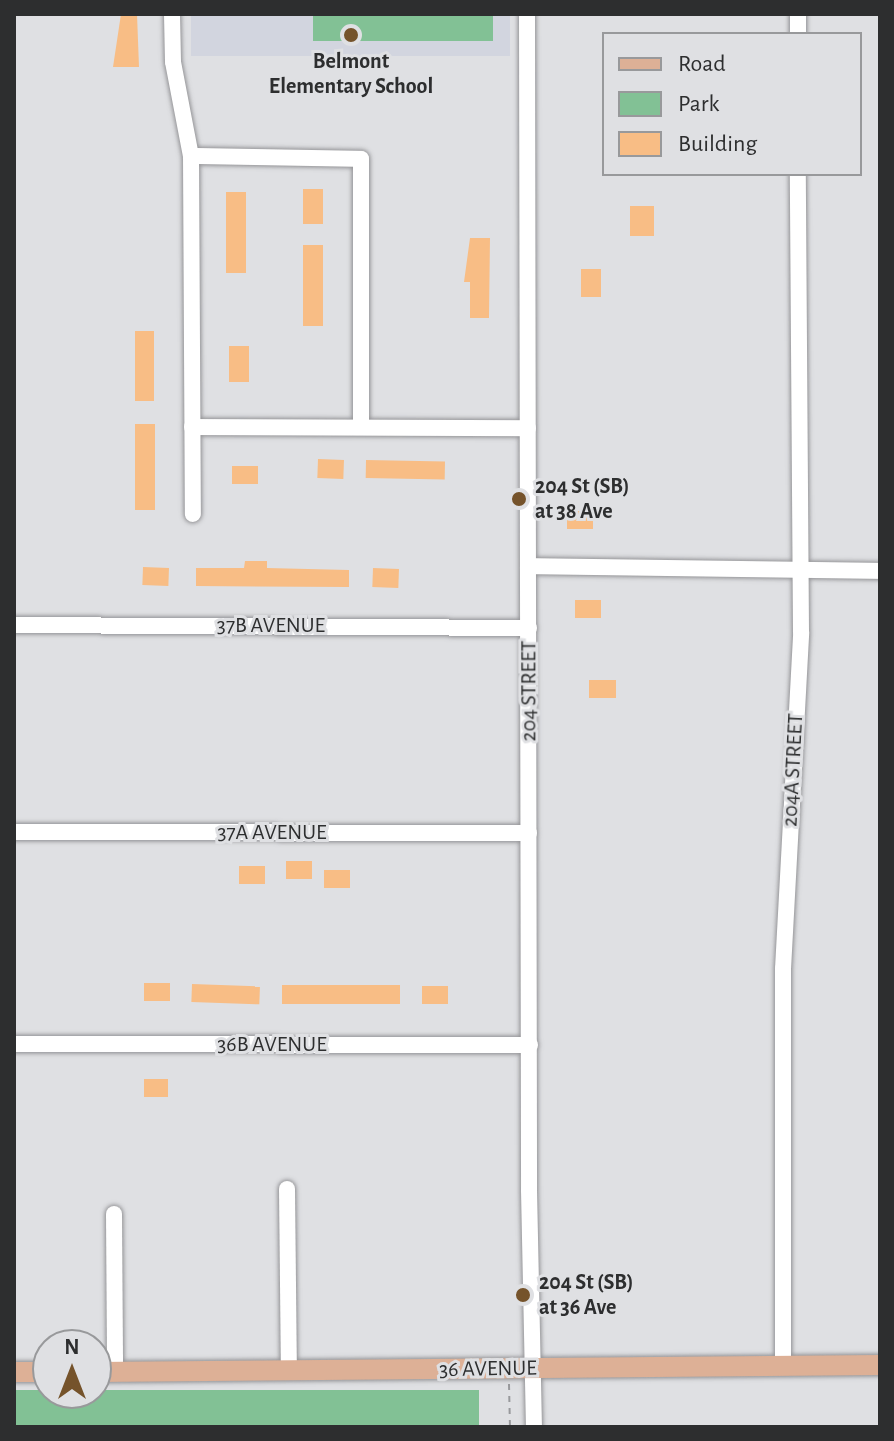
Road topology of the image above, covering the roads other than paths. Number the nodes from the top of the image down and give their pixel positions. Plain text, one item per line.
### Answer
1 (172, 14) edge
2 (527, 14) edge
3 (191, 156) junction
4 (798, 176) edge
5 (192, 427) junction
6 (361, 427) junction
7 (528, 428) junction
8 (193, 514) dead end
9 (528, 566) junction
10 (800, 569) junction
11 (880, 571) edge
12 (14, 625) edge
13 (529, 628) junction
14 (14, 832) edge
15 (529, 833) junction
16 (14, 1044) edge
17 (530, 1045) junction
18 (287, 1189) dead end
19 (114, 1214) dead end
20 (107, 1329) edge
21 (880, 1365) edge
22 (783, 1366) junction
23 (532, 1368) junction
24 (289, 1370) junction
25 (112, 1372) edge
26 (534, 1427) edge

1 - 3 street
2 - 7 street, 204 STREET
3 - 5 street
3 - 6 street
4 - 10 street, 204A STREET
5 - 6 street
5 - 8 street
6 - 7 street
7 - 9 street, 204 STREET
9 - 10 street
9 - 13 street, 204 STREET
10 - 11 street
10 - 22 street, 204A STREET
12 - 13 street, 37B AVENUE
13 - 15 street, 204 STREET
14 - 15 street, 37A AVENUE
15 - 17 street, 204 STREET
16 - 17 street, 36B AVENUE
17 - 23 street, 204 STREET
18 - 24 street
19 - 20 street
21 - 22 main road, 36 AVENUE
22 - 23 main road, 36 AVENUE
23 - 24 main road, 36 AVENUE
23 - 26 street, 204 STREET
24 - 25 main road, 36 AVENUE

